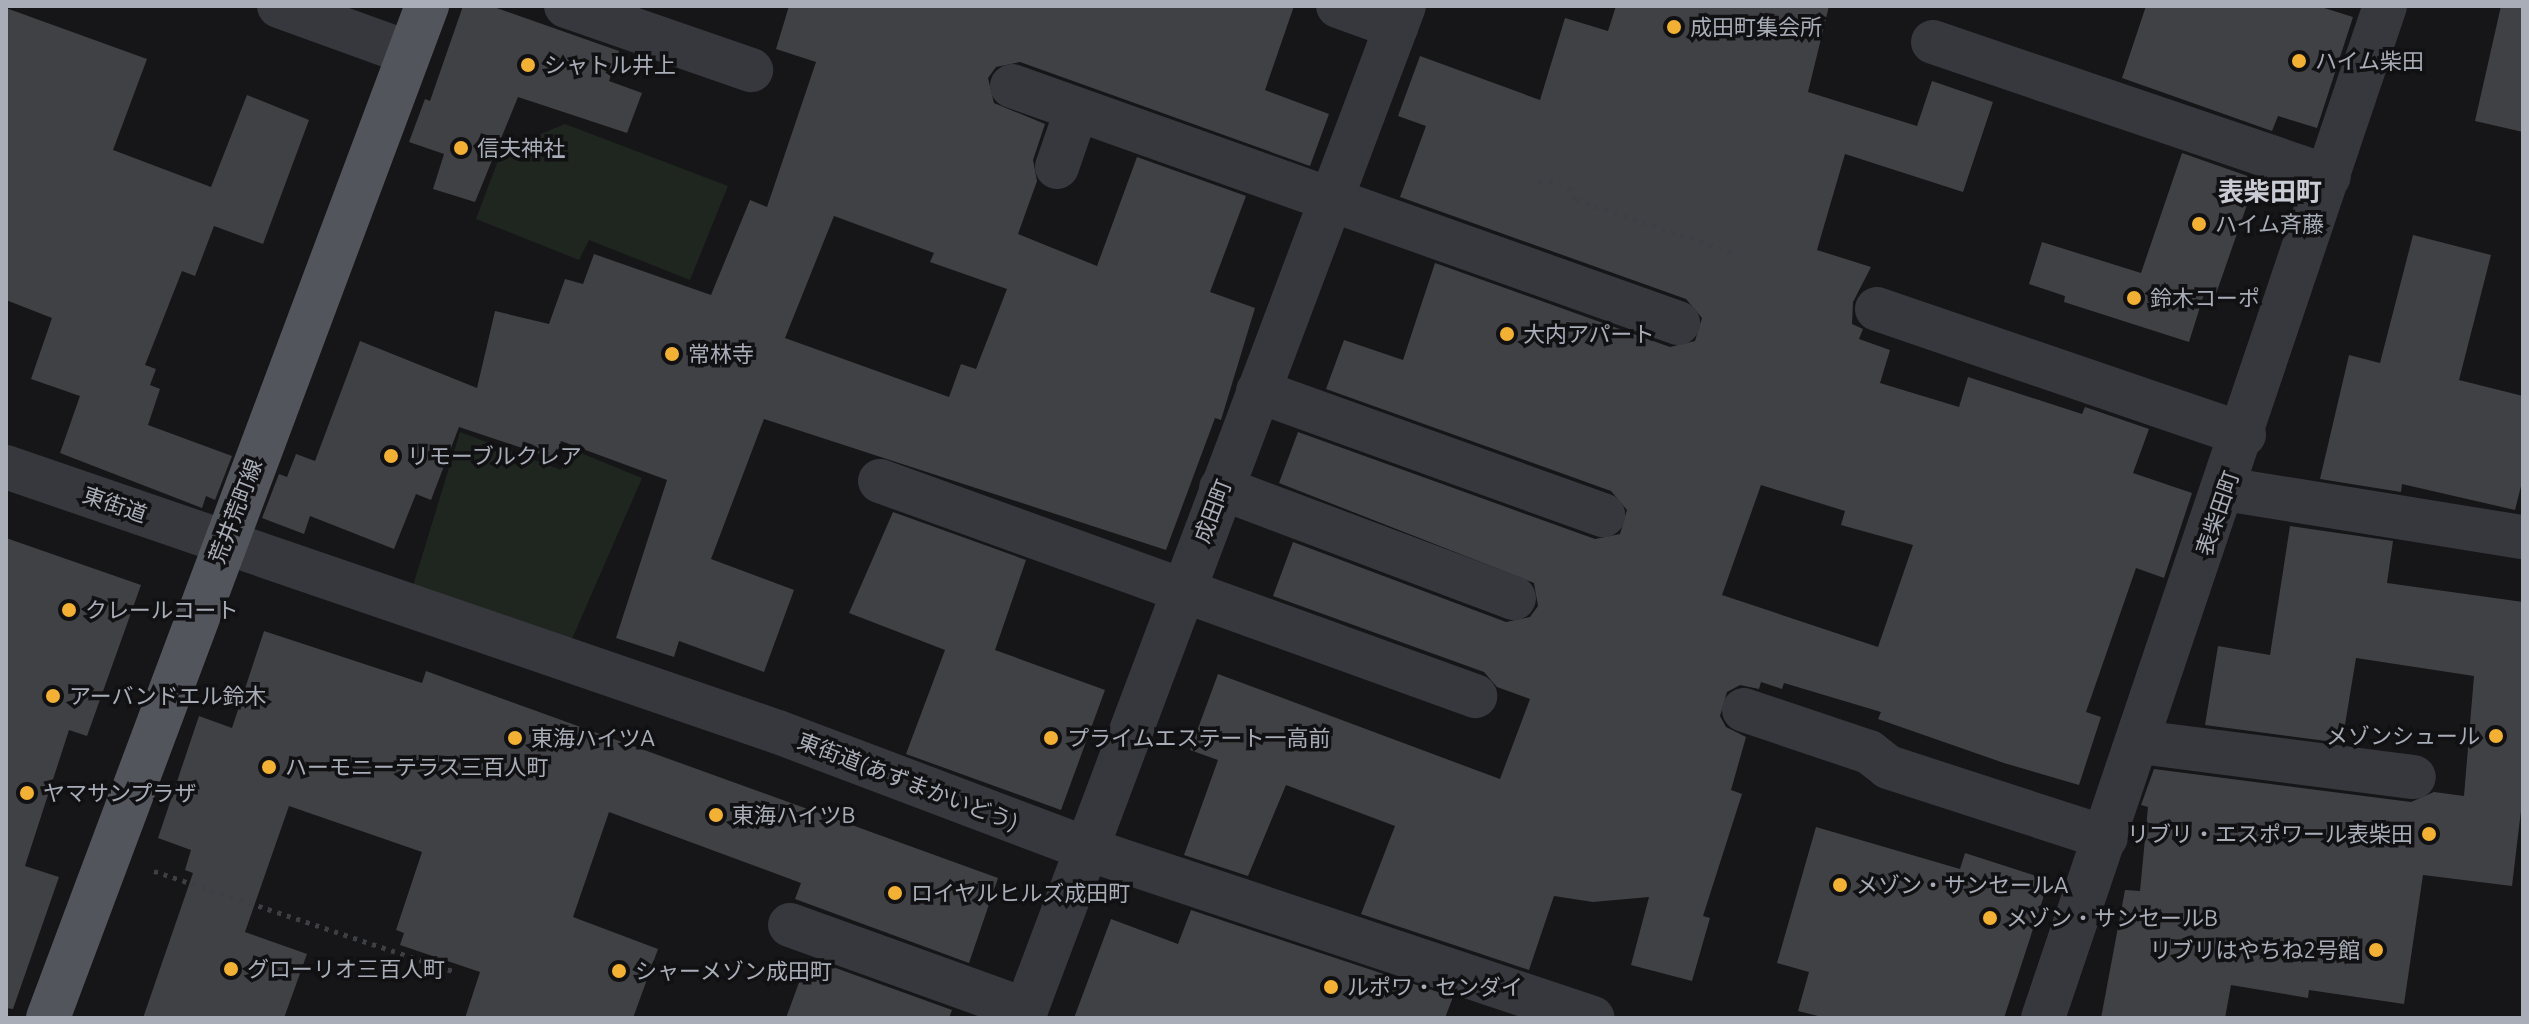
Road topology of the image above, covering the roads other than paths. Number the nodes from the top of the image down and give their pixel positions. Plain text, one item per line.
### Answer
1 (279, 6) edge
2 (427, 6) edge
3 (566, 6) edge
4 (1338, 6) edge
5 (2381, 7) edge
6 (1400, 17) edge
7 (1933, 42) dead end
8 (409, 53) junction
9 (751, 70) dead end
10 (1012, 86) dead end
11 (1077, 109) junction
12 (1057, 167) dead end
13 (2329, 177) junction
14 (1329, 200) junction
15 (1877, 309) dead end
16 (1678, 323) dead end
17 (1258, 391) junction
18 (2244, 435) junction
19 (6, 467) edge
20 (880, 481) dead end
21 (1221, 488) junction
22 (2225, 489) junction
23 (1603, 515) dead end
24 (2523, 537) edge
25 (224, 541) junction
26 (1180, 591) junction
27 (1514, 598) dead end
28 (1475, 696) dead end
29 (1744, 710) dead end
30 (2140, 742) junction
31 (2414, 777) dead end
32 (2106, 838) junction
33 (1087, 849) junction
34 (790, 925) dead end
35 (1024, 1014) edge
36 (48, 1018) edge
37 (1593, 1018) edge
38 (2043, 1018) edge

1 - 8 street
2 - 8 main road, 荒井荒町線
3 - 9 street
4 - 6 street
5 - 13 street, 表柴田町
6 - 14 street, 成田町
7 - 13 street
8 - 25 main road, 荒井荒町線
10 - 11 street
11 - 12 street
11 - 14 street
13 - 18 street, 表柴田町
14 - 16 street
14 - 17 street, 成田町
15 - 18 street
17 - 21 street, 成田町
17 - 23 street
18 - 22 street, 表柴田町
19 - 25 street, 東街道
20 - 26 street
21 - 26 street, 成田町
21 - 27 street
22 - 24 street
22 - 30 street, 表柴田町
25 - 33 street, 東街道(あずまかいどう)
25 - 36 main road, 荒井荒町線
26 - 28 street
26 - 33 street, 成田町
29 - 32 street
30 - 31 street
30 - 32 street, 表柴田町
32 - 38 street, 表柴田町
33 - 35 street, 成田町
33 - 37 street, 東街道(あずまかいどう)
34 - 35 street

